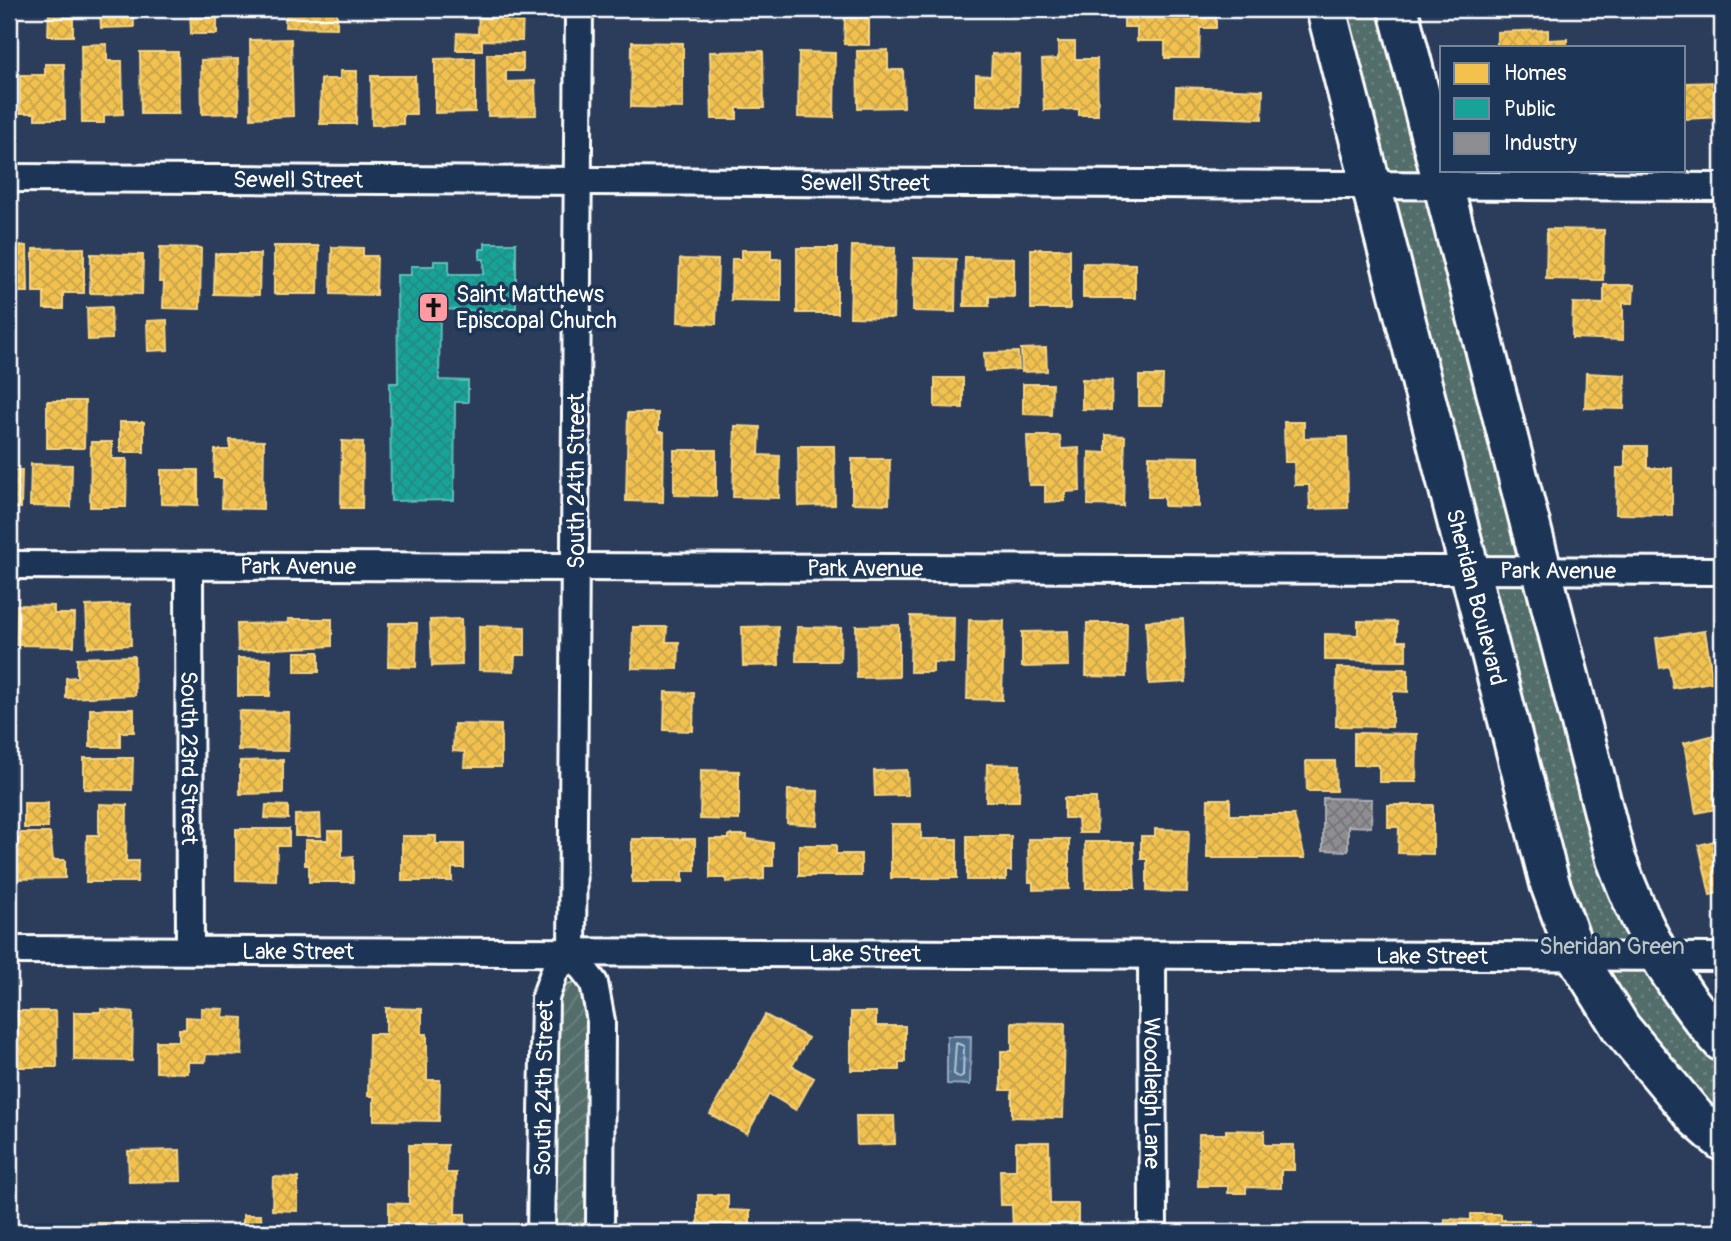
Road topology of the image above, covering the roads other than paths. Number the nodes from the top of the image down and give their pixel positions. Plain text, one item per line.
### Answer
1 (579, 9) edge
2 (1326, 9) edge
3 (1398, 9) edge
4 (9, 178) edge
5 (578, 180) junction
6 (1370, 184) junction
7 (1443, 185) junction
8 (1722, 187) edge
9 (9, 565) edge
10 (189, 565) junction
11 (575, 567) junction
12 (1469, 571) junction
13 (1542, 571) junction
14 (1722, 571) edge
15 (9, 950) edge
16 (190, 950) junction
17 (572, 954) junction
18 (1152, 955) junction
19 (1577, 957) junction
20 (1657, 957) junction
21 (1722, 957) edge
22 (1722, 1042) edge
23 (1722, 1140) edge
24 (541, 1232) edge
25 (600, 1232) edge
26 (1153, 1232) edge

1 - 5 street, South 24th Street
2 - 6 main road, Sheridan Boulevard
3 - 7 main road
4 - 5 street, Sewell Street
5 - 6 street, Sewell Street
5 - 11 street, South 24th Street
6 - 7 street, Sewell Street
6 - 12 main road, Sheridan Boulevard
7 - 8 street, Sewell Street
7 - 13 main road
9 - 10 street, Park Avenue
10 - 11 street, Park Avenue
10 - 16 street, South 23rd Street
11 - 12 street, Park Avenue
11 - 17 street, South 24th Street
12 - 13 street, Park Avenue
12 - 19 main road, Sheridan Boulevard
13 - 14 street, Park Avenue
13 - 20 main road
15 - 16 street, Lake Street
16 - 17 street, Lake Street
17 - 18 street, Lake Street
17 - 24 street, South 24th Street
17 - 25 street
18 - 19 street, Lake Street
18 - 26 street, Woodleigh Lane
19 - 20 street, Lake Street
19 - 23 main road, Sheridan Boulevard
20 - 21 street, Lake Street
20 - 22 main road

